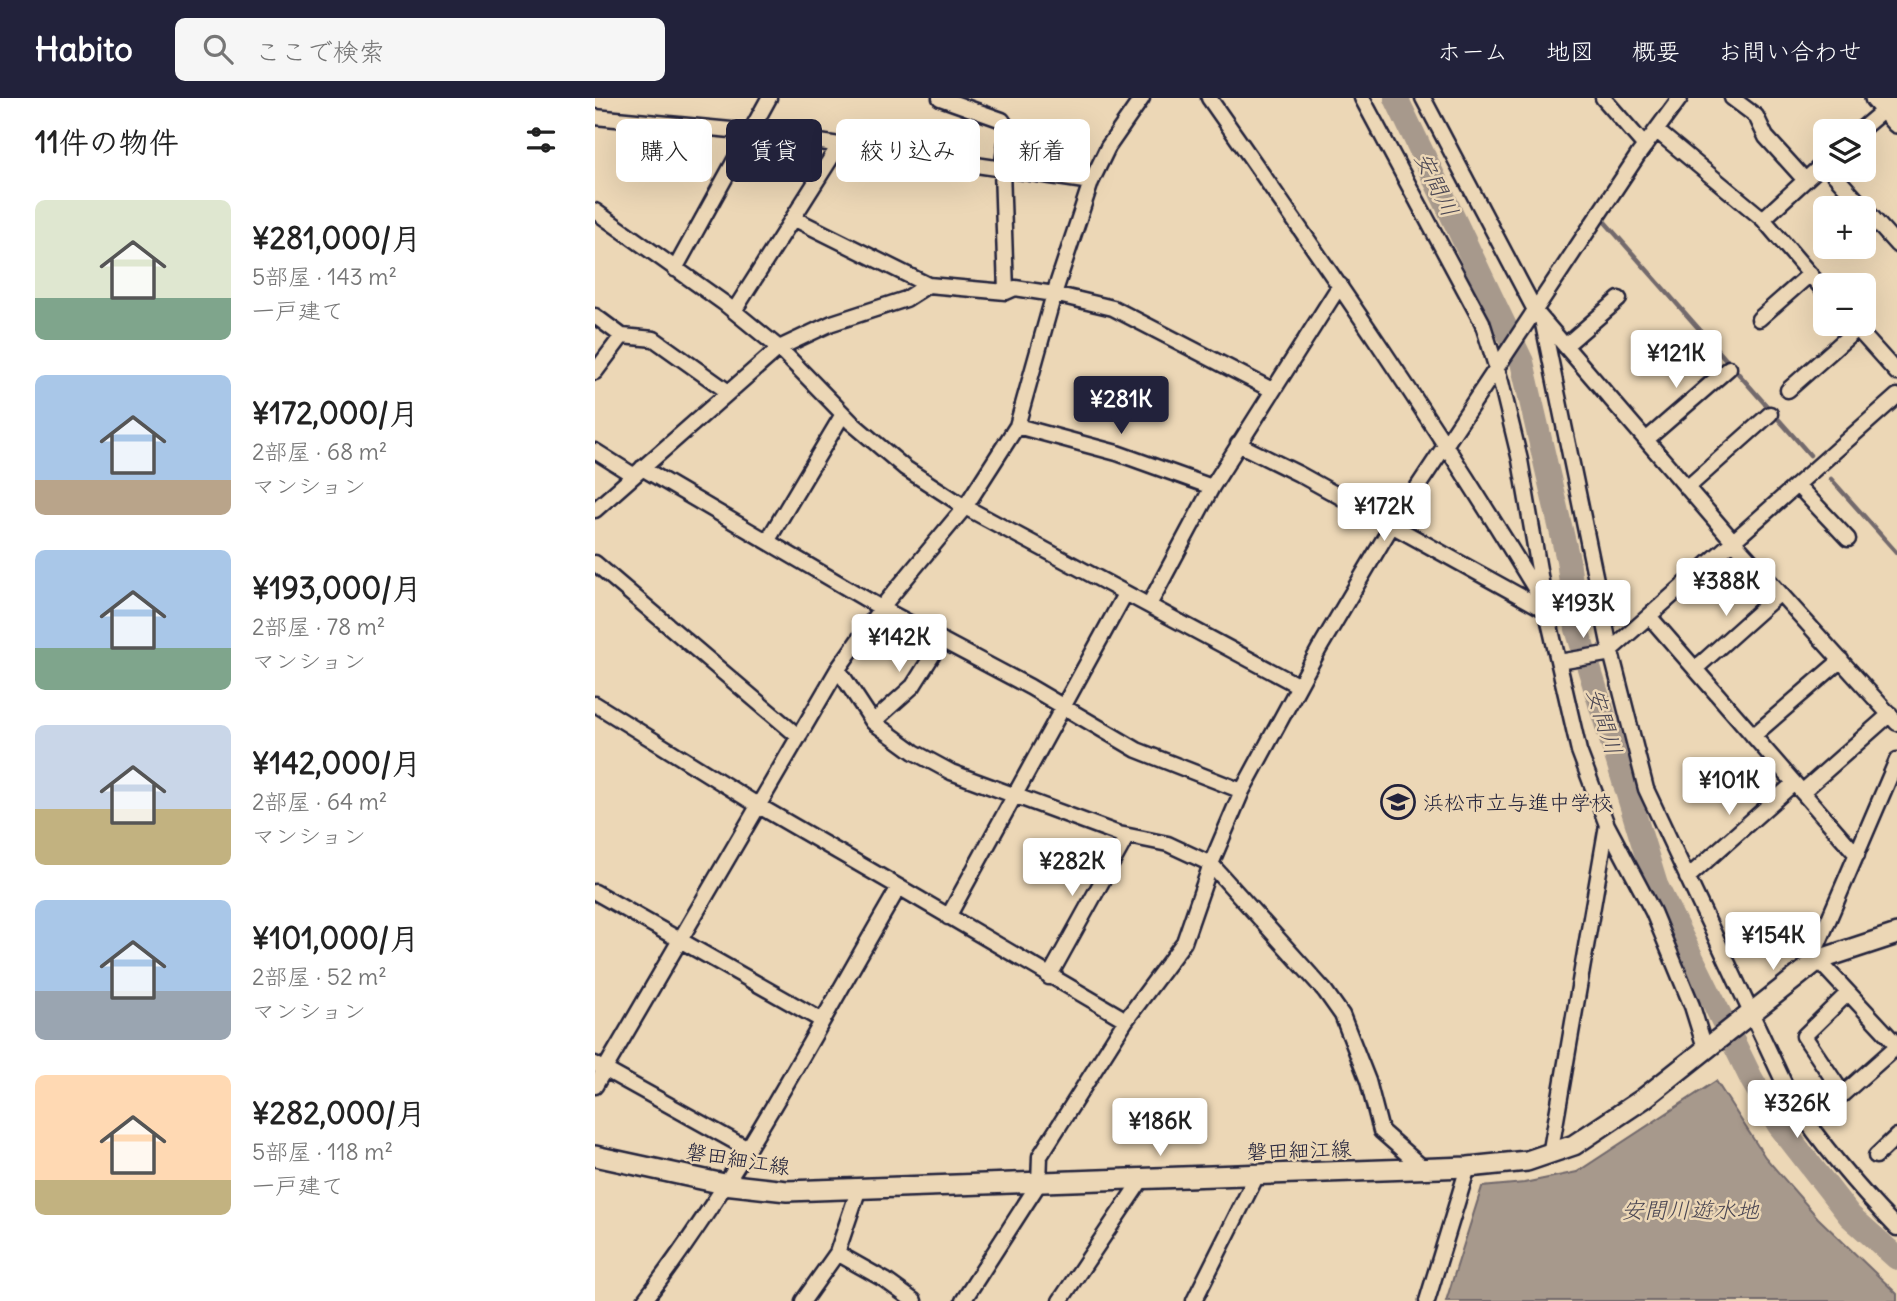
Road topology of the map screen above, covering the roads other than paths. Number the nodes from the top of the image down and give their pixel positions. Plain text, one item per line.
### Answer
1 (769, 98) edge
2 (940, 98) edge
3 (1142, 98) edge
4 (1209, 98) edge
5 (1362, 98) edge
6 (1423, 98) edge
7 (1603, 98) edge
8 (1679, 98) edge
9 (1732, 98) edge
10 (1889, 107) edge
11 (595, 117) edge
12 (758, 119) edge
13 (999, 119) edge
14 (1874, 119) edge
15 (726, 130) edge
16 (1657, 131) junction
17 (1645, 146) junction
18 (836, 150) edge
19 (1813, 174) edge
20 (726, 179) edge
21 (1805, 180) junction
22 (1002, 182) edge
23 (1091, 182) joint
24 (1841, 182) edge
25 (595, 211) edge
26 (793, 218) junction
27 (1763, 219) junction
28 (1897, 245) edge
29 (675, 270) junction
30 (1809, 274) junction
31 (1813, 278) edge
32 (928, 285) junction
33 (1340, 285) junction
34 (1006, 292) junction
35 (1054, 294) junction
36 (1619, 299) dead end
37 (734, 311) junction
38 (595, 316) edge
39 (1536, 316) junction
40 (1759, 319) dead end
41 (622, 336) junction
42 (1845, 336) edge
43 (1864, 336) edge
44 (1565, 346) junction
45 (779, 348) junction
46 (1500, 366) junction
47 (1729, 368) dead end
48 (595, 372) edge
49 (1897, 373) edge
50 (1272, 390) junction
51 (1789, 390) dead end
52 (727, 391) junction
53 (1897, 396) edge
54 (843, 414) junction
55 (1770, 414) dead end
56 (1017, 426) junction
57 (1646, 440) junction
58 (1238, 444) junction
59 (1447, 444) junction
60 (595, 451) edge
61 (638, 472) junction
62 (1797, 485) junction
63 (1212, 488) junction
64 (1687, 488) junction
65 (965, 507) junction
66 (595, 510) edge
67 (1391, 527) junction
68 (1848, 539) dead end
69 (768, 540) junction
70 (1733, 541) junction
71 (595, 563) edge
72 (1780, 593) junction
73 (1125, 594) junction
74 (1149, 606) junction
75 (881, 608) junction
76 (1546, 608) junction
77 (1649, 616) junction
78 (942, 640) junction
79 (1608, 651) junction
80 (1841, 660) junction
81 (1563, 661) junction
82 (838, 669) junction
83 (1695, 669) junction
84 (1299, 686) junction
85 (595, 704) edge
86 (1062, 708) junction
87 (1893, 718) edge
88 (873, 722) junction
89 (1753, 736) junction
90 (799, 737) junction
91 (1897, 760) edge
92 (1798, 787) junction
93 (1243, 791) junction
94 (1014, 797) junction
95 (759, 806) junction
96 (1607, 825) junction
97 (1127, 836) junction
98 (1857, 855) junction
99 (1211, 864) junction
100 (1687, 878) junction
101 (899, 887) junction
102 (595, 892) edge
103 (948, 917) junction
104 (1897, 933) edge
105 (681, 940) junction
106 (1818, 960) junction
107 (1049, 977) junction
108 (1848, 993) junction
109 (1752, 1014) junction
110 (821, 1020) junction
111 (1126, 1020) junction
112 (1897, 1046) edge
113 (1706, 1051) junction
114 (600, 1067) edge
115 (595, 1086) edge
116 (1897, 1136) edge
117 (748, 1149) junction
118 (1551, 1155) junction
119 (595, 1156) edge
120 (1876, 1156) dead end
121 (1468, 1167) junction
122 (1423, 1168) junction
123 (1257, 1175) junction
124 (1142, 1179) junction
125 (1039, 1183) junction
126 (725, 1184) junction
127 (857, 1191) junction
128 (1897, 1228) edge
129 (837, 1253) junction
130 (970, 1299) edge
131 (644, 1301) edge
132 (803, 1301) edge
133 (914, 1301) edge
134 (1060, 1301) edge
135 (1194, 1301) edge
136 (1427, 1301) edge

1 - 12 street
2 - 13 street
3 - 23 street
4 - 33 street
5 - 46 street
6 - 39 street
7 - 17 street
8 - 16 street
9 - 21 street
10 - 14 street
11 - 15 street
16 - 17 street
16 - 27 street
17 - 39 street
18 - 26 street
19 - 21 street
20 - 29 street
21 - 27 street
22 - 34 street
23 - 35 street
24 - 28 street
25 - 29 street
26 - 32 street
26 - 37 street
27 - 30 street
29 - 37 street
30 - 31 street
30 - 40 street
32 - 34 street
32 - 45 street
33 - 50 street
33 - 59 street
34 - 35 street
35 - 50 street
35 - 56 street
36 - 44 street
37 - 45 street
38 - 41 street
39 - 44 street
39 - 46 street
39 - 79 street
41 - 48 street
41 - 52 street
42 - 51 street
43 - 49 street
44 - 57 street
45 - 52 street
45 - 54 street
46 - 59 street
46 - 76 street
47 - 57 street
50 - 58 street
52 - 61 street
53 - 62 street
54 - 65 street
54 - 69 street
55 - 64 street
56 - 63 street
56 - 65 street
57 - 64 street
58 - 63 street
58 - 67 street
59 - 67 street
59 - 76 street
60 - 61 street
61 - 66 street
61 - 69 street
62 - 68 street
62 - 70 street
63 - 74 street
64 - 70 street
65 - 73 street
65 - 75 street
67 - 76 street
67 - 84 street
69 - 75 street
70 - 72 street
70 - 77 street
71 - 90 street
72 - 80 street
72 - 83 street
73 - 74 street
73 - 86 street
74 - 84 street
75 - 78 street
75 - 82 street
76 - 81 street
77 - 79 street
77 - 83 street
78 - 86 street
78 - 88 street
79 - 81 street
79 - 100 street
80 - 87 street
80 - 89 street
81 - 96 street
82 - 88 street
82 - 90 street
83 - 89 street
84 - 93 street
85 - 95 street
86 - 93 street
86 - 94 street
87 - 92 street
88 - 94 street
89 - 92 street
90 - 95 street
91 - 98 street
92 - 98 street
92 - 100 street
93 - 99 street
94 - 97 street
94 - 103 street
95 - 101 street
95 - 105 street
96 - 113 street
96 - 118 street
97 - 99 street
97 - 107 street
98 - 106 street
99 - 111 street
99 - 122 street
100 - 109 street
101 - 103 street
101 - 110 street
102 - 105 street
103 - 107 street
104 - 106 main road, 磐田細江線
105 - 110 street
105 - 114 street
106 - 108 street
106 - 109 main road, 磐田細江線
107 - 111 street
108 - 112 street
108 - 112 street
109 - 113 main road, 磐田細江線
109 - 128 street
110 - 117 street
111 - 125 street
113 - 118 main road, 磐田細江線
114 - 115 street
114 - 117 street
116 - 120 street
117 - 126 street
118 - 121 main road, 磐田細江線
119 - 126 main road, 磐田細江線
121 - 122 main road, 磐田細江線
121 - 136 street
122 - 123 main road, 磐田細江線
123 - 124 main road, 磐田細江線
123 - 135 street
124 - 125 main road, 磐田細江線
124 - 134 street
125 - 127 main road, 磐田細江線
125 - 130 street
126 - 127 main road, 磐田細江線
126 - 131 street
127 - 129 street
129 - 132 street
129 - 133 street

